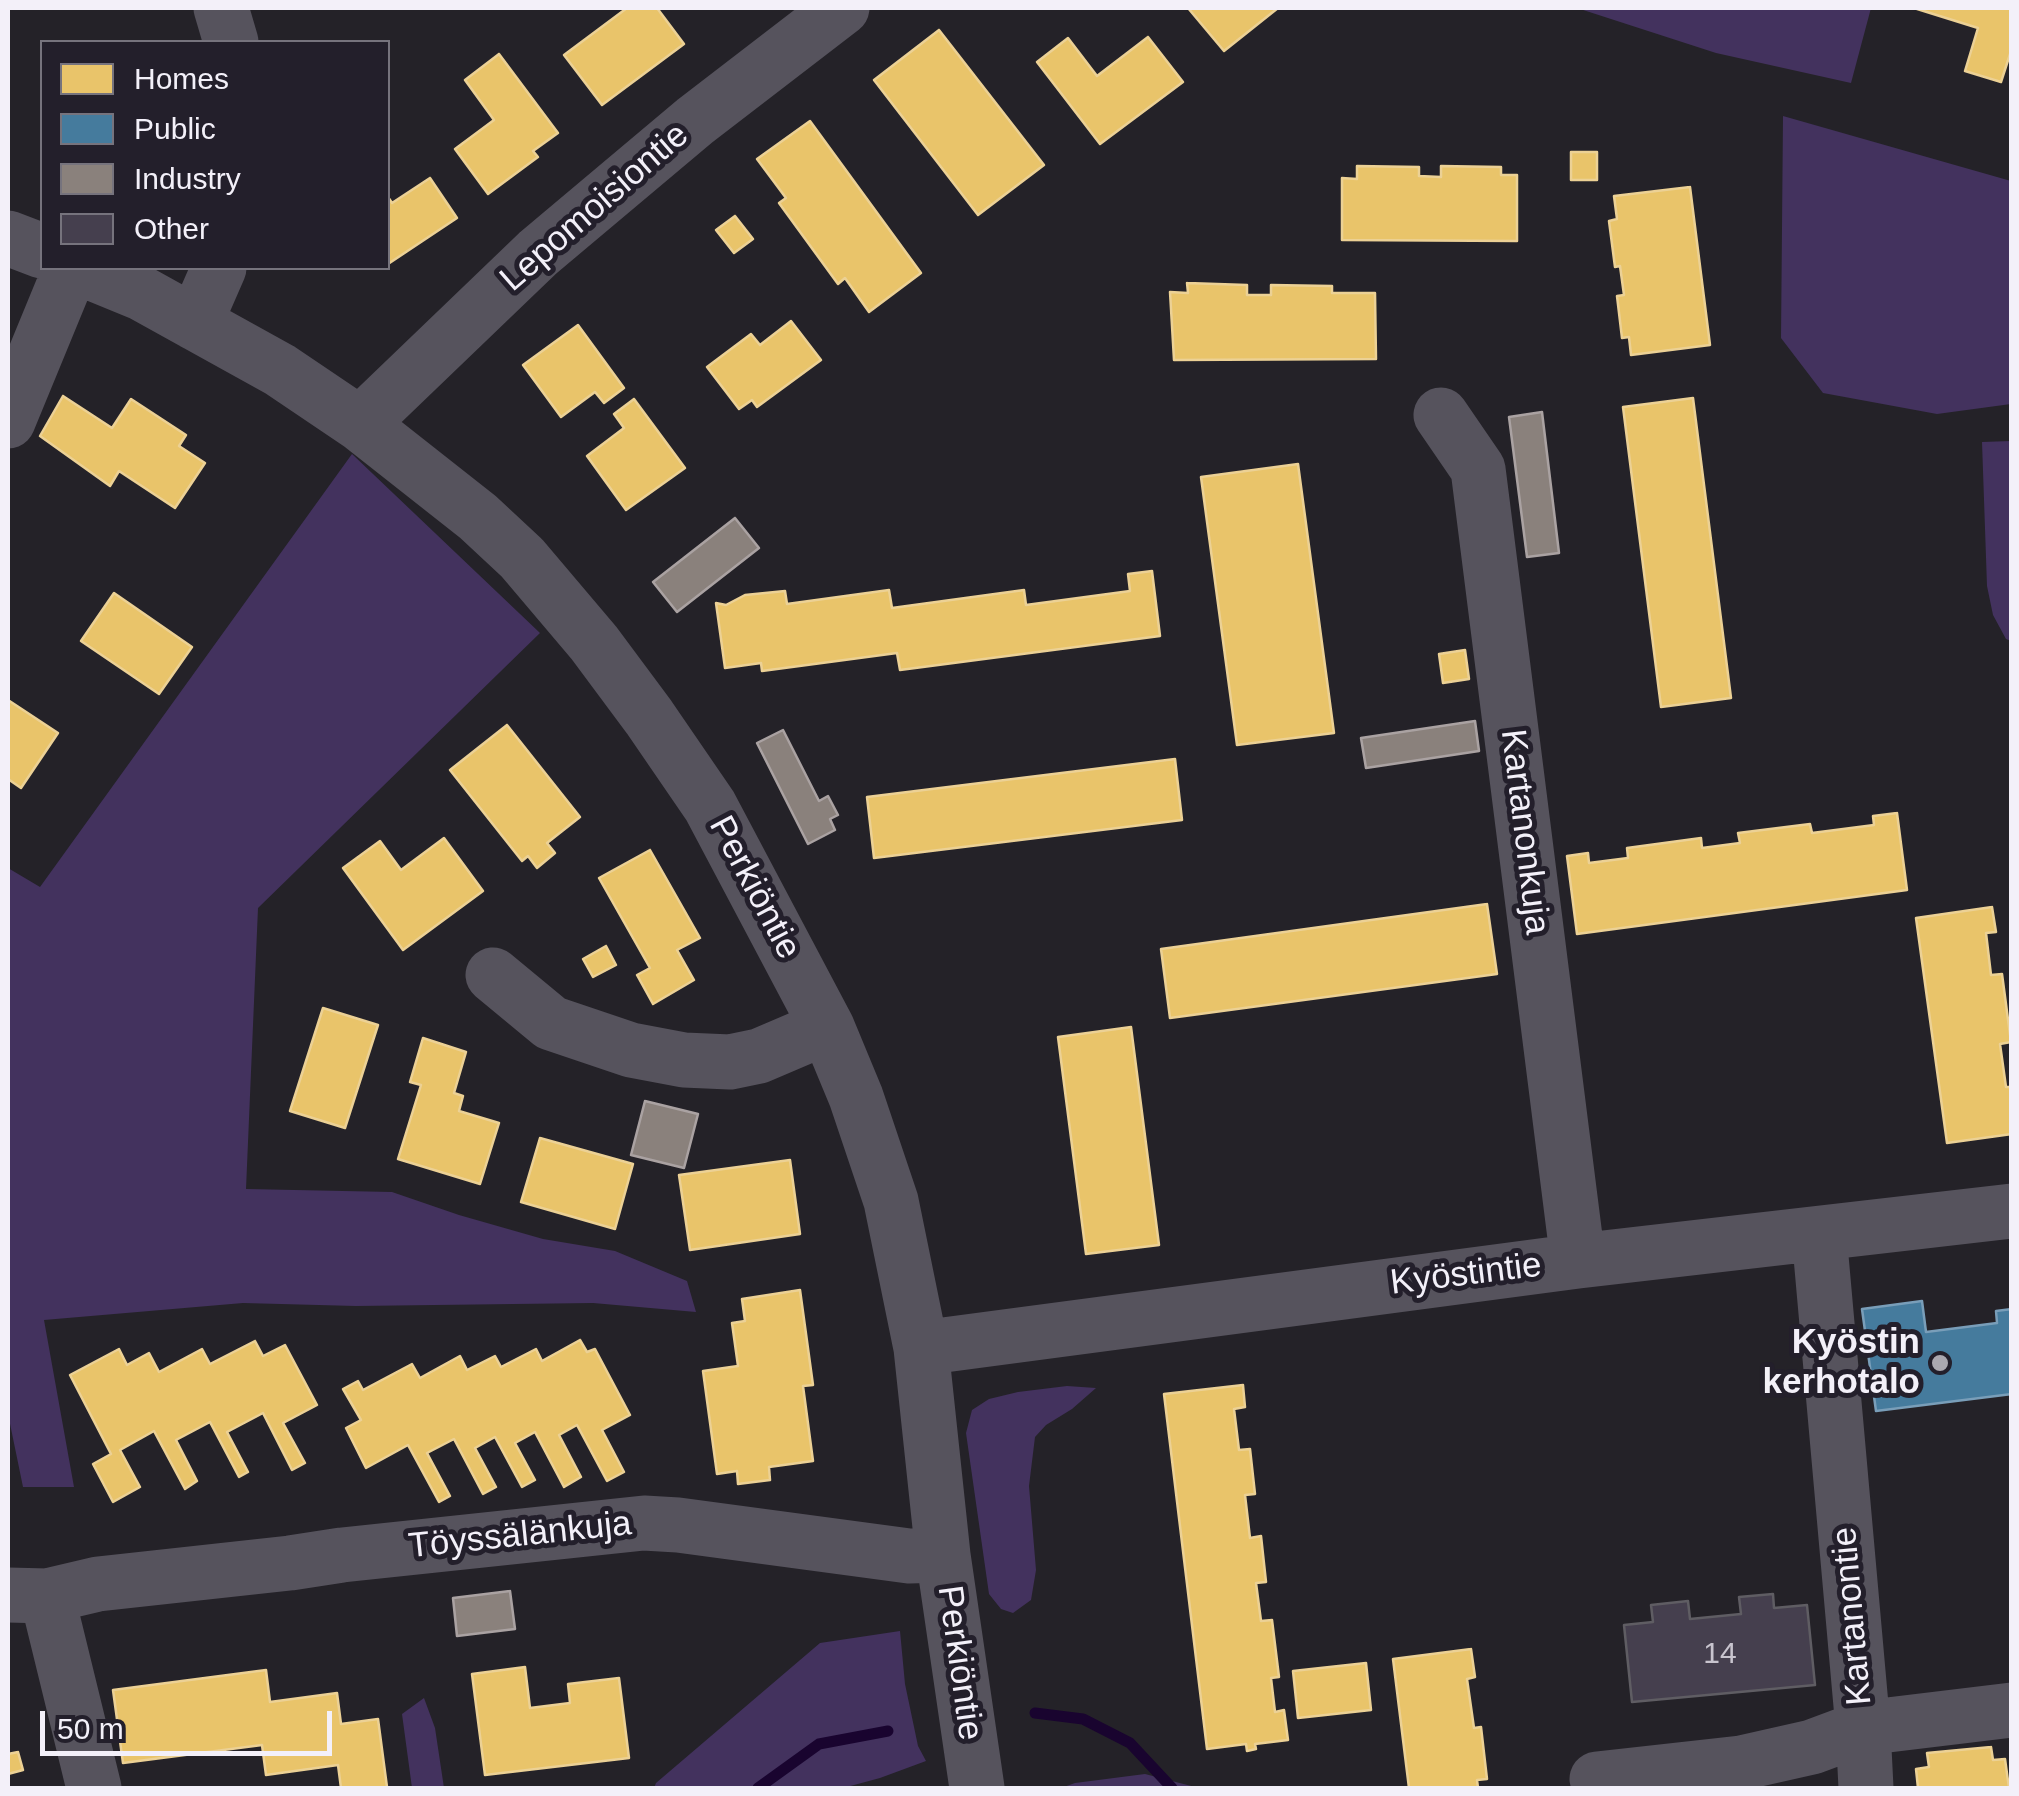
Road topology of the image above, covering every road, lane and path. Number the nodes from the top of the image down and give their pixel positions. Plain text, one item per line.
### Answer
1 (221, 8) edge
2 (842, 8) edge
3 (230, 40) edge
4 (8, 238) edge
5 (40, 251) edge
6 (70, 270) edge
7 (85, 270) edge
8 (218, 270) edge
9 (195, 322) junction
10 (1442, 415) dead end
11 (8, 421) edge
12 (360, 424) junction
13 (494, 975) dead end
14 (827, 1027) junction
15 (2012, 1211) edge
16 (1819, 1234) junction
17 (1578, 1261) junction
18 (921, 1348) junction
19 (942, 1555) junction
20 (40, 1593) edge
21 (2012, 1710) edge
22 (1862, 1728) junction
23 (1597, 1779) dead end
24 (94, 1788) edge
25 (976, 1788) edge
26 (1866, 1788) edge

1 - 3 street
2 - 12 street, Lepomoisiontie
4 - 5 street
6 - 11 street
7 - 9 street, Perkiöntie
8 - 9 street
9 - 12 street, Perkiöntie
10 - 17 street, Kartanonkuja
12 - 14 street, Perkiöntie
13 - 14 street
14 - 18 street, Perkiöntie
15 - 16 street, Kyöstintie
16 - 17 street, Kyöstintie
16 - 22 street, Kartanontie
17 - 18 street, Kyöstintie
18 - 19 street, Perkiöntie
19 - 20 street, Töyssälänkuja
19 - 25 street, Perkiöntie
20 - 24 street
21 - 22 street
22 - 23 street, Kartanontie
22 - 26 street

